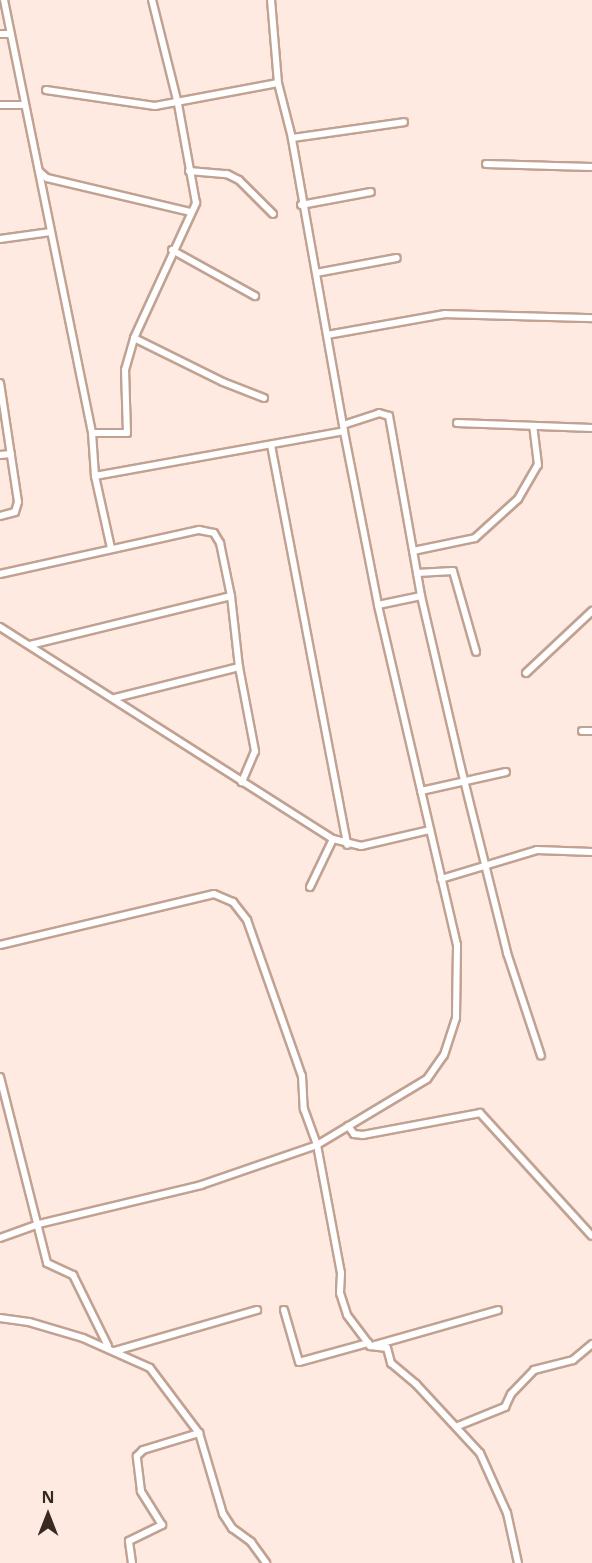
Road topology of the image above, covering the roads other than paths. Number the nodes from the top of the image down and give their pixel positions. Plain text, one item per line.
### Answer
1 (4, 0) edge
2 (152, 0) edge
3 (270, 0) edge
4 (0, 34) edge
5 (10, 34) junction
6 (278, 83) junction
7 (46, 90) dead end
8 (178, 104) junction
9 (0, 105) edge
10 (25, 105) junction
11 (404, 122) dead end
12 (292, 138) junction
13 (486, 164) dead end
14 (592, 167) edge
15 (189, 171) junction
16 (40, 172) junction
17 (371, 192) dead end
18 (301, 205) junction
19 (191, 212) junction
20 (273, 214) dead end
21 (51, 232) junction
22 (0, 239) edge
23 (172, 250) junction
24 (397, 258) dead end
25 (316, 273) junction
26 (255, 296) dead end
27 (592, 318) edge
28 (327, 334) junction
29 (134, 338) junction
30 (0, 386) edge
31 (264, 398) dead end
32 (457, 423) dead end
33 (533, 426) junction
34 (343, 428) junction
35 (592, 428) edge
36 (92, 432) junction
37 (271, 445) junction
38 (11, 454) junction
39 (0, 455) edge
40 (95, 476) junction
41 (0, 516) edge
42 (111, 548) junction
43 (413, 551) junction
44 (417, 573) junction
45 (0, 574) edge
46 (231, 596) junction
47 (422, 596) junction
48 (378, 605) junction
49 (592, 611) edge
50 (0, 627) edge
51 (30, 645) junction
52 (476, 652) dead end
53 (239, 667) junction
54 (526, 673) dead end
55 (116, 698) junction
56 (582, 731) dead end
57 (592, 731) edge
58 (506, 772) dead end
59 (464, 781) junction
60 (242, 782) junction
61 (421, 791) junction
62 (430, 830) junction
63 (333, 839) junction
64 (347, 845) junction
65 (592, 852) edge
66 (487, 863) junction
67 (441, 879) junction
68 (310, 887) dead end
69 (0, 945) edge
70 (541, 1056) dead end
71 (0, 1077) edge
72 (348, 1126) junction
73 (317, 1145) junction
74 (39, 1224) junction
75 (592, 1236) edge
76 (0, 1238) edge
77 (257, 1310) dead end
78 (284, 1310) dead end
79 (498, 1310) dead end
80 (0, 1318) edge
81 (592, 1344) edge
82 (369, 1345) junction
83 (109, 1347) junction
84 (115, 1351) junction
85 (458, 1426) junction
86 (199, 1433) junction
87 (132, 1563) edge
88 (266, 1563) edge
89 (518, 1563) edge

1 - 5 street
2 - 8 street
3 - 6 street
4 - 5 street
5 - 10 street
6 - 8 street
6 - 12 street
7 - 8 street
8 - 15 street
9 - 10 street
10 - 16 street
11 - 12 street
12 - 18 street
13 - 14 street
15 - 19 street
15 - 20 street
16 - 19 street
16 - 21 street
17 - 18 street
18 - 25 street
19 - 23 street
21 - 22 street
21 - 36 street
23 - 26 street
23 - 29 street
24 - 25 street
25 - 28 street
27 - 28 street
28 - 34 street
29 - 31 street
29 - 36 street
30 - 38 street
32 - 33 street
33 - 35 street
33 - 43 street
34 - 37 street
34 - 43 street
34 - 48 street
36 - 40 street
37 - 40 street
37 - 64 street
38 - 39 street
38 - 41 street
40 - 42 street
42 - 45 street
42 - 46 street
43 - 44 street
44 - 47 street
44 - 52 street
46 - 51 street
46 - 53 street
47 - 48 street
47 - 59 street
48 - 61 street
49 - 54 street
50 - 51 street
51 - 55 street
53 - 55 street
53 - 60 street
55 - 60 street
56 - 57 street
58 - 59 street
59 - 61 street
59 - 66 street
60 - 63 street
61 - 62 street
62 - 64 street
62 - 67 street
63 - 64 street
63 - 68 street
65 - 66 street
66 - 67 street
66 - 70 street
67 - 72 street
69 - 73 street
71 - 74 street
72 - 73 street
72 - 75 street
73 - 74 street
73 - 82 street
74 - 76 street
74 - 83 street
77 - 84 street
78 - 82 street
79 - 82 street
80 - 83 street
81 - 85 street
82 - 85 street
83 - 84 street
84 - 86 street
85 - 89 street
86 - 87 street
86 - 88 street

